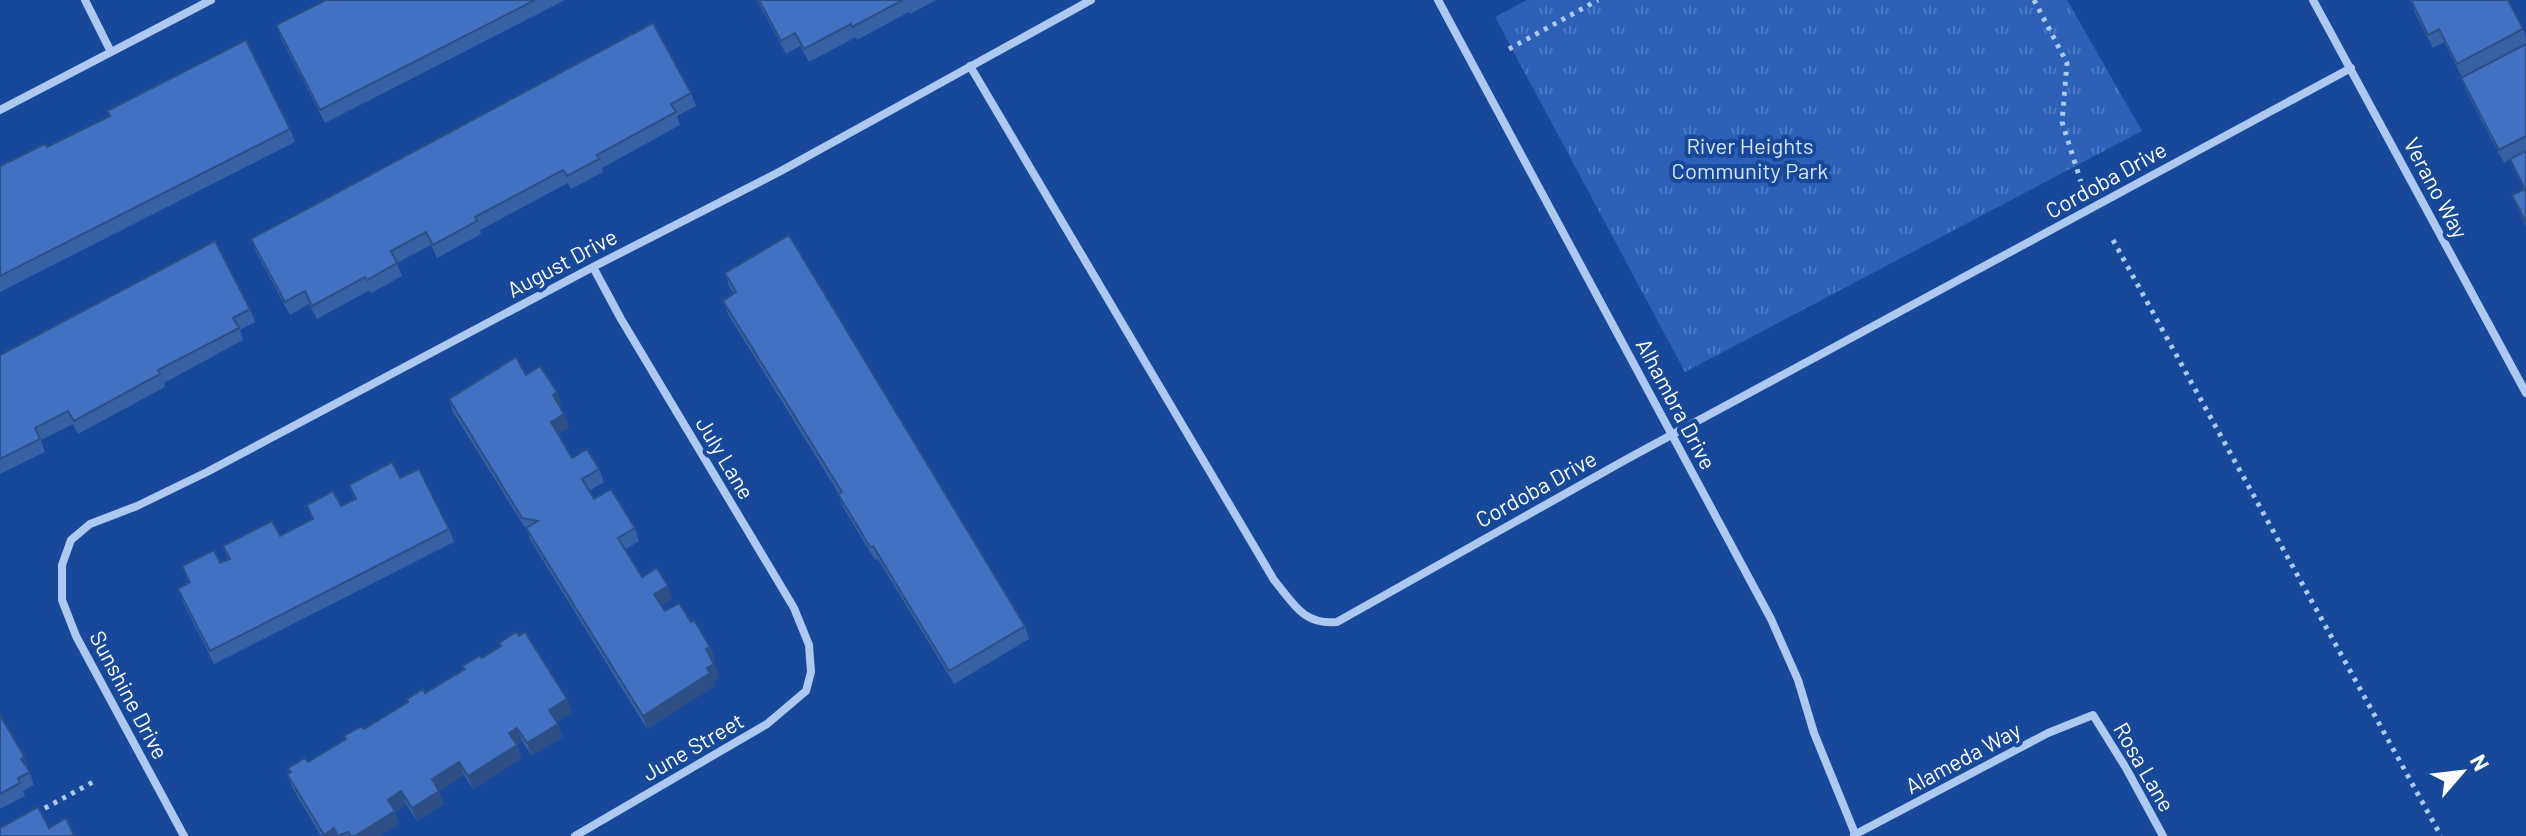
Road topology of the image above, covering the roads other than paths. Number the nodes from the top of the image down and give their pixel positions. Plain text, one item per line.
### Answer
1 (85, 0) edge
2 (211, 0) edge
3 (1091, 0) edge
4 (1438, 0) edge
5 (2313, 0) edge
6 (111, 52) junction
7 (970, 66) junction
8 (2351, 68) junction
9 (0, 110) edge
10 (593, 267) junction
11 (2526, 393) edge
12 (1672, 434) junction
13 (62, 565) joint
14 (811, 672) joint
15 (2093, 715) joint
16 (184, 836) edge
17 (575, 836) edge
18 (1855, 836) edge
19 (2163, 836) edge

1 - 6 street
2 - 6 street
3 - 7 street, August Drive
4 - 12 street, Alhambra Drive
5 - 8 street, Verano Way
6 - 9 street
7 - 10 street, August Drive
7 - 12 street, Cordoba Drive
8 - 11 street, Verano Way
8 - 12 street, Cordoba Drive
10 - 13 street, August Drive
10 - 14 street, July Lane
12 - 18 street, Alhambra Drive
13 - 16 street, Sunshine Drive
14 - 17 street, June Street
15 - 18 street, Alameda Way
15 - 19 street, Rosa Lane

